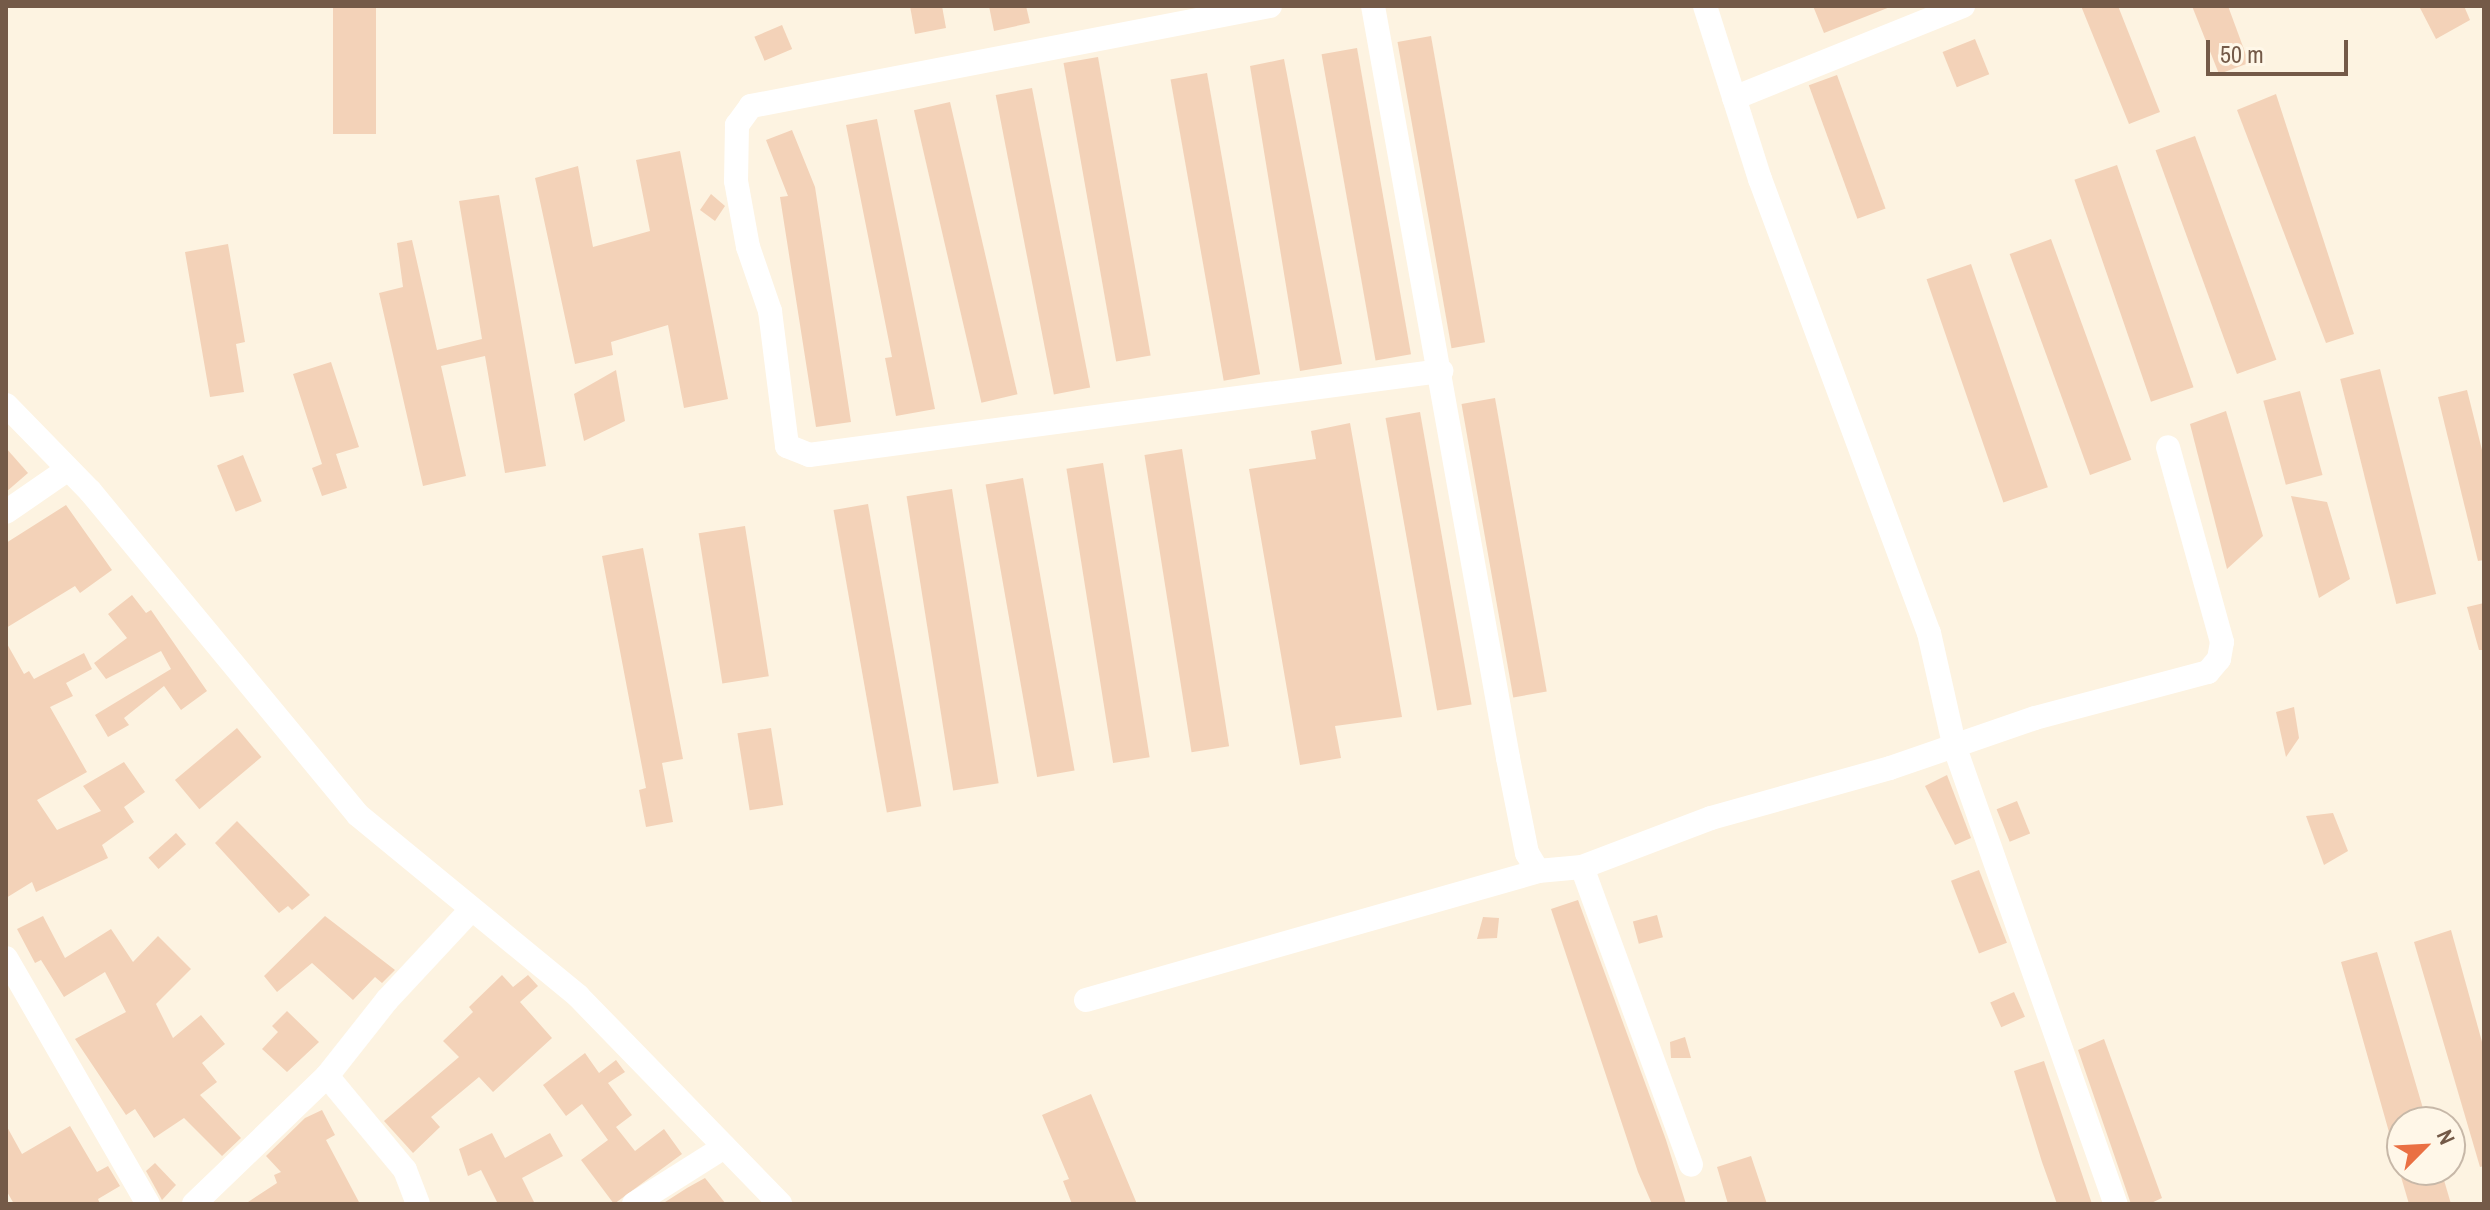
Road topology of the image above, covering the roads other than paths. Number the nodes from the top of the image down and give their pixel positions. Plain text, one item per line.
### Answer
1 (1270, 6) edge
2 (1373, 6) edge
3 (1705, 6) edge
4 (1963, 6) edge
5 (1734, 98) junction
6 (1441, 371) junction
7 (6, 405) edge
8 (2168, 447) dead end
9 (68, 469) junction
10 (6, 512) edge
11 (1955, 748) junction
12 (1582, 867) junction
13 (1538, 871) junction
14 (471, 910) junction
15 (6, 958) edge
16 (1086, 1000) dead end
17 (327, 1076) junction
18 (724, 1147) junction
19 (1691, 1165) dead end
20 (148, 1204) edge
21 (194, 1204) edge
22 (418, 1204) edge
23 (634, 1204) edge
24 (780, 1204) edge
25 (2116, 1204) edge

1 - 6 street
2 - 6 street
3 - 5 street
4 - 5 street
5 - 11 street
6 - 13 street
7 - 9 street
8 - 11 street
9 - 10 street
9 - 14 street
11 - 12 street
11 - 25 street
12 - 13 street
12 - 19 street
13 - 16 street
14 - 17 street
14 - 18 street
15 - 20 street
17 - 21 street
17 - 22 street
18 - 23 street
18 - 24 street

